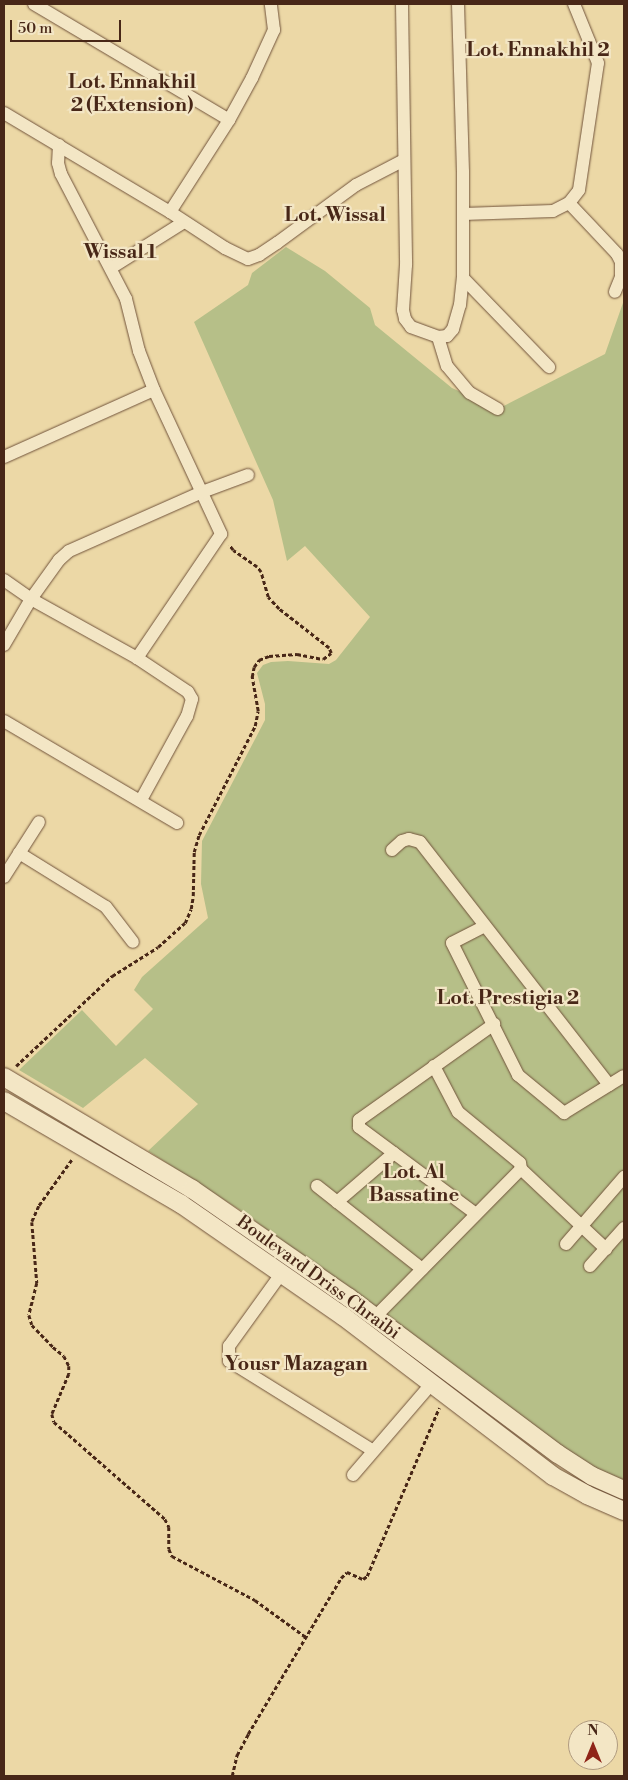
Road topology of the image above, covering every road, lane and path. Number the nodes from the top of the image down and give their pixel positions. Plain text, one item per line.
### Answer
1 (34, 4) edge
2 (271, 4) edge
3 (402, 4) edge
4 (458, 4) edge
5 (574, 4) edge
6 (4, 113) edge
7 (229, 120) junction
8 (59, 145) junction
9 (404, 160) junction
10 (569, 203) junction
11 (170, 212) junction
12 (463, 214) junction
13 (184, 222) junction
14 (622, 260) edge
15 (111, 268) junction
16 (463, 278) junction
17 (615, 292) dead end
18 (438, 337) junction
19 (549, 367) dead end
20 (154, 390) junction
21 (498, 409) dead end
22 (4, 457) edge
23 (248, 475) dead end
24 (202, 492) junction
25 (221, 534) junction
26 (4, 580) edge
27 (32, 599) junction
28 (4, 645) edge
29 (137, 658) junction
30 (4, 721) edge
31 (141, 800) junction
32 (39, 822) dead end
33 (177, 823) dead end
34 (392, 850) dead end
35 (19, 853) junction
36 (4, 876) edge
37 (485, 926) junction
38 (133, 942) dead end
39 (494, 1024) junction
40 (434, 1066) junction
41 (624, 1076) edge
42 (4, 1077) edge
43 (608, 1085) junction
44 (4, 1101) edge
45 (80, 1146) junction
46 (394, 1153) junction
47 (521, 1169) junction
48 (149, 1174) junction
49 (624, 1177) edge
50 (317, 1186) dead end
51 (192, 1189) junction
52 (337, 1202) junction
53 (181, 1204) junction
54 (476, 1214) junction
55 (581, 1227) junction
56 (624, 1228) edge
57 (566, 1244) dead end
58 (606, 1249) junction
59 (590, 1266) dead end
60 (422, 1269) junction
61 (281, 1274) junction
62 (375, 1317) junction
63 (439, 1388) junction
64 (372, 1450) junction
65 (353, 1475) dead end
66 (624, 1490) edge
67 (624, 1510) edge
68 (306, 1637) junction
69 (232, 1776) edge

1 - 7 street
2 - 7 street
3 - 9 street
4 - 12 street
5 - 10 street
6 - 8 street
7 - 11 street
8 - 11 street
8 - 15 street
9 - 13 street
9 - 18 street
10 - 12 street
10 - 14 street
11 - 13 street
12 - 16 street
13 - 15 street
14 - 17 street
15 - 20 street
16 - 18 street
16 - 19 street
18 - 21 street
20 - 22 street
20 - 24 street
23 - 24 street
24 - 25 street
24 - 27 street
25 - 29 street
25 - 42 path
26 - 27 street
27 - 28 street
27 - 29 street
29 - 31 street
30 - 31 street
31 - 33 street
32 - 35 street
34 - 37 street
35 - 36 street
35 - 38 street
37 - 39 street
37 - 43 street
39 - 40 street
39 - 43 street
40 - 46 street
40 - 47 street
41 - 43 street
42 - 48 main road, Boulevard Driss Chraibi
44 - 45 main road, Boulevard Driss Chraibi
45 - 48 main road, Boulevard Driss Chraibi
45 - 68 path
46 - 52 street
46 - 54 street
47 - 54 street
47 - 55 street
48 - 51 main road, Boulevard Driss Chraibi
48 - 53 main road, Boulevard Driss Chraibi
49 - 55 street
50 - 52 street
51 - 53 main road
51 - 62 main road, Boulevard Driss Chraibi
52 - 60 street
53 - 61 main road, Boulevard Driss Chraibi
54 - 60 street
55 - 57 street
55 - 58 street
56 - 58 street
58 - 59 street
60 - 62 street
61 - 63 main road, Boulevard Driss Chraibi
61 - 64 street
62 - 66 main road, Boulevard Driss Chraibi
63 - 64 street
63 - 67 main road, Boulevard Driss Chraibi
63 - 68 path
64 - 65 street
68 - 69 path

